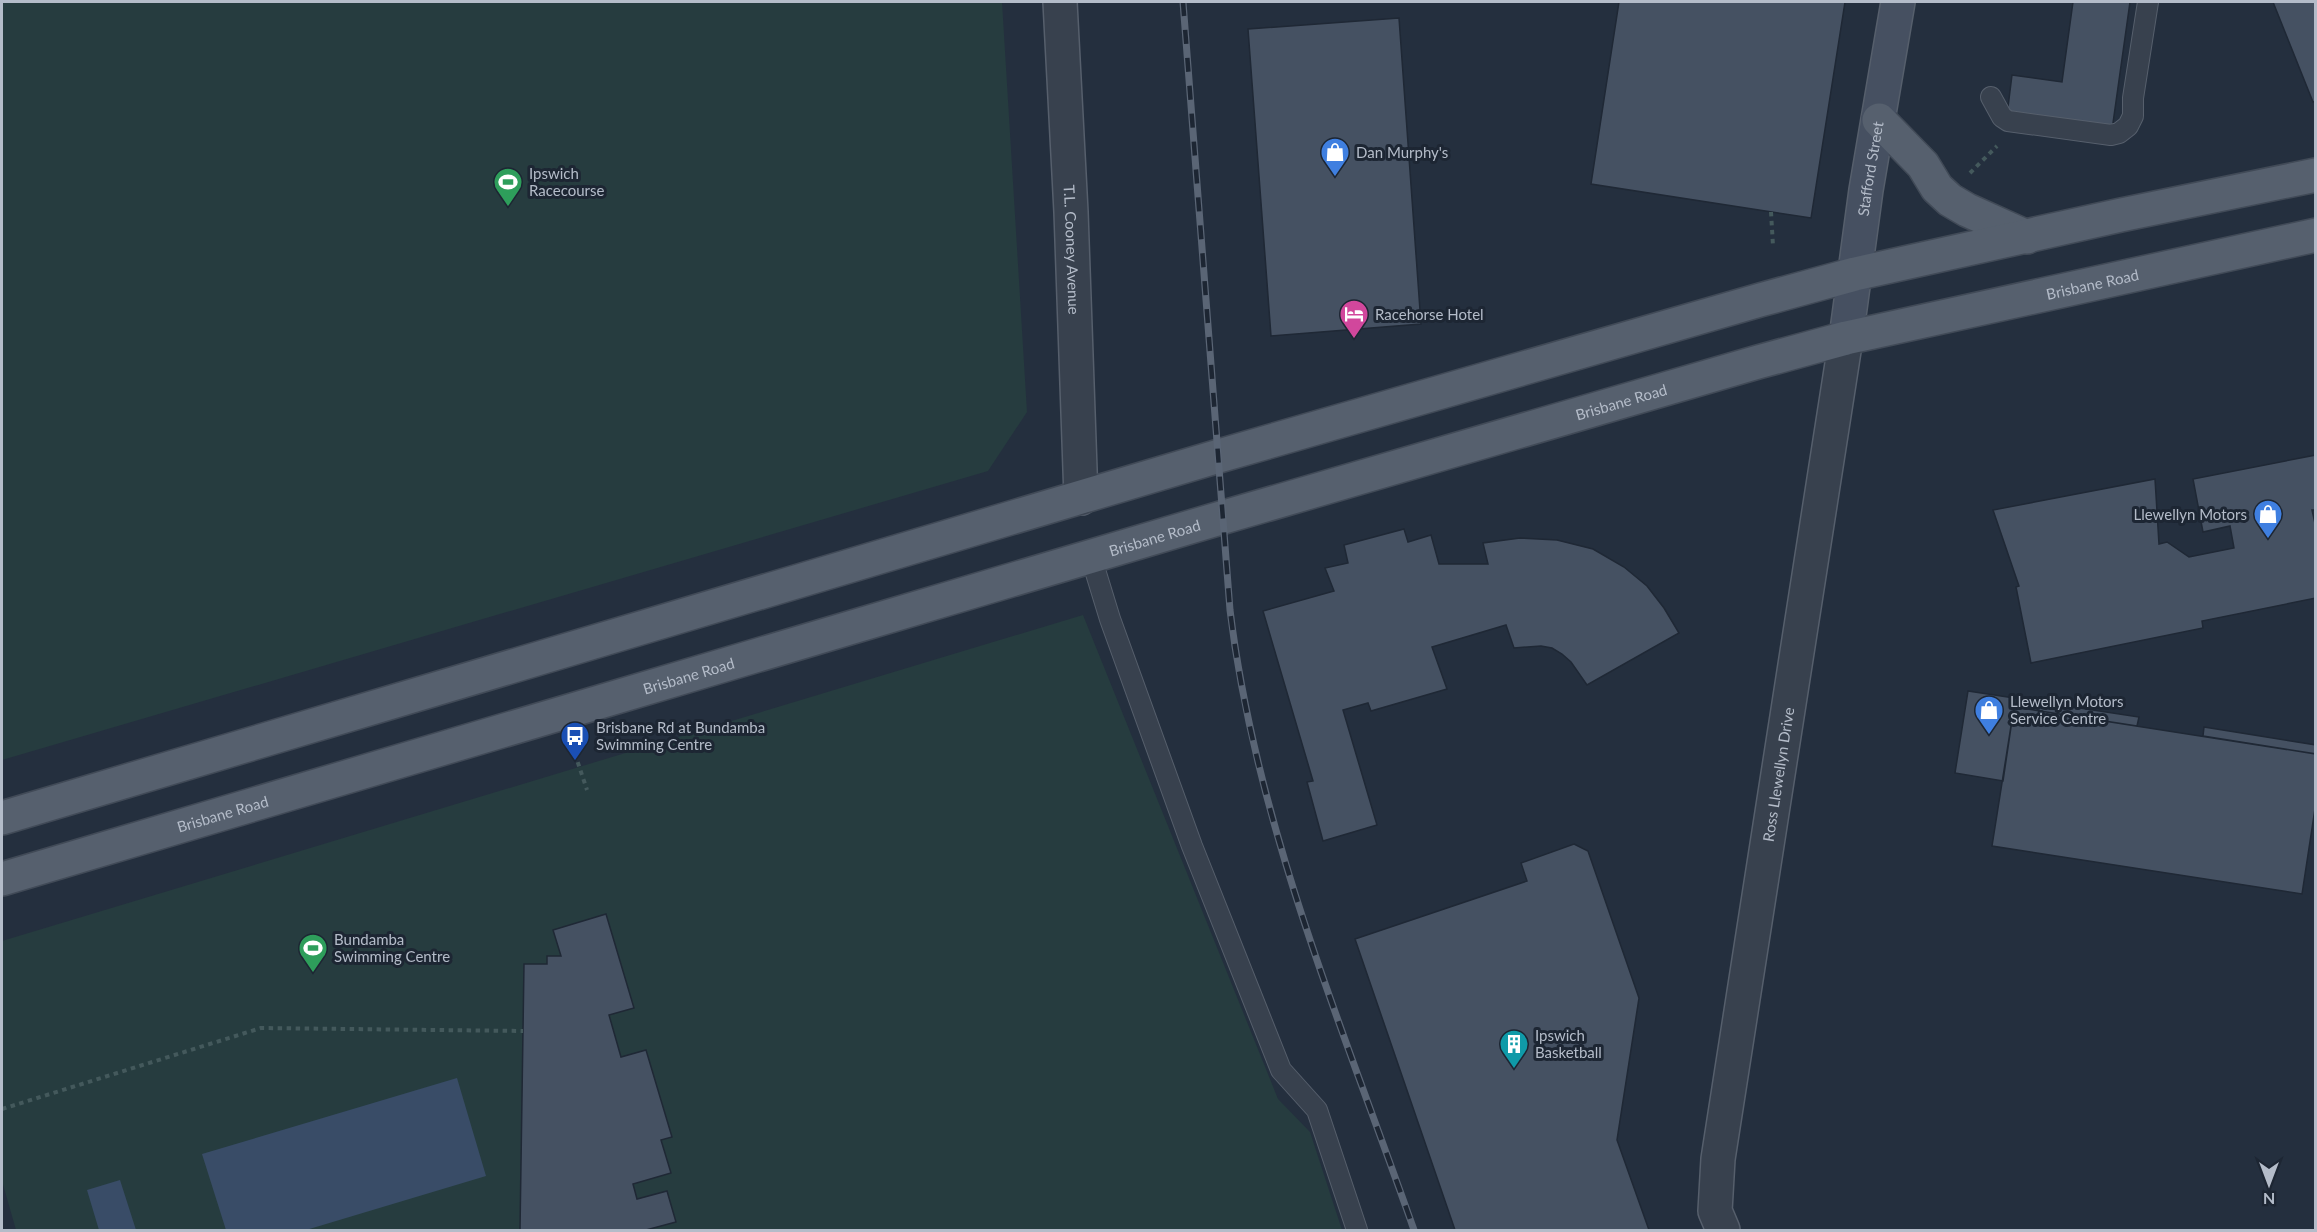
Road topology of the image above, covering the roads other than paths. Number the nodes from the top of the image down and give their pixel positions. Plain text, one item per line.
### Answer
1 (1060, 2) edge
2 (1898, 2) edge
3 (2148, 2) edge
4 (1991, 97) dead end
5 (1879, 120) junction
6 (2316, 175) edge
7 (2316, 235) edge
8 (2027, 237) junction
9 (1855, 274) junction
10 (1846, 338) junction
11 (1081, 498) junction
12 (1091, 556) junction
13 (2, 818) edge
14 (2, 879) edge
15 (1719, 1221) edge
16 (1357, 1230) edge

1 - 11 street, T.L. Cooney Avenue
2 - 5 main road, Stafford Street
3 - 4 lane
5 - 8 main road
5 - 9 main road, Stafford Street
6 - 8 main road
7 - 10 main road, Brisbane Road
8 - 9 main road
9 - 10 main road, Stafford Street
9 - 11 main road
10 - 12 main road, Brisbane Road
10 - 15 street, Ross Llewellyn Drive
11 - 13 main road
12 - 14 main road, Brisbane Road
12 - 16 lane

